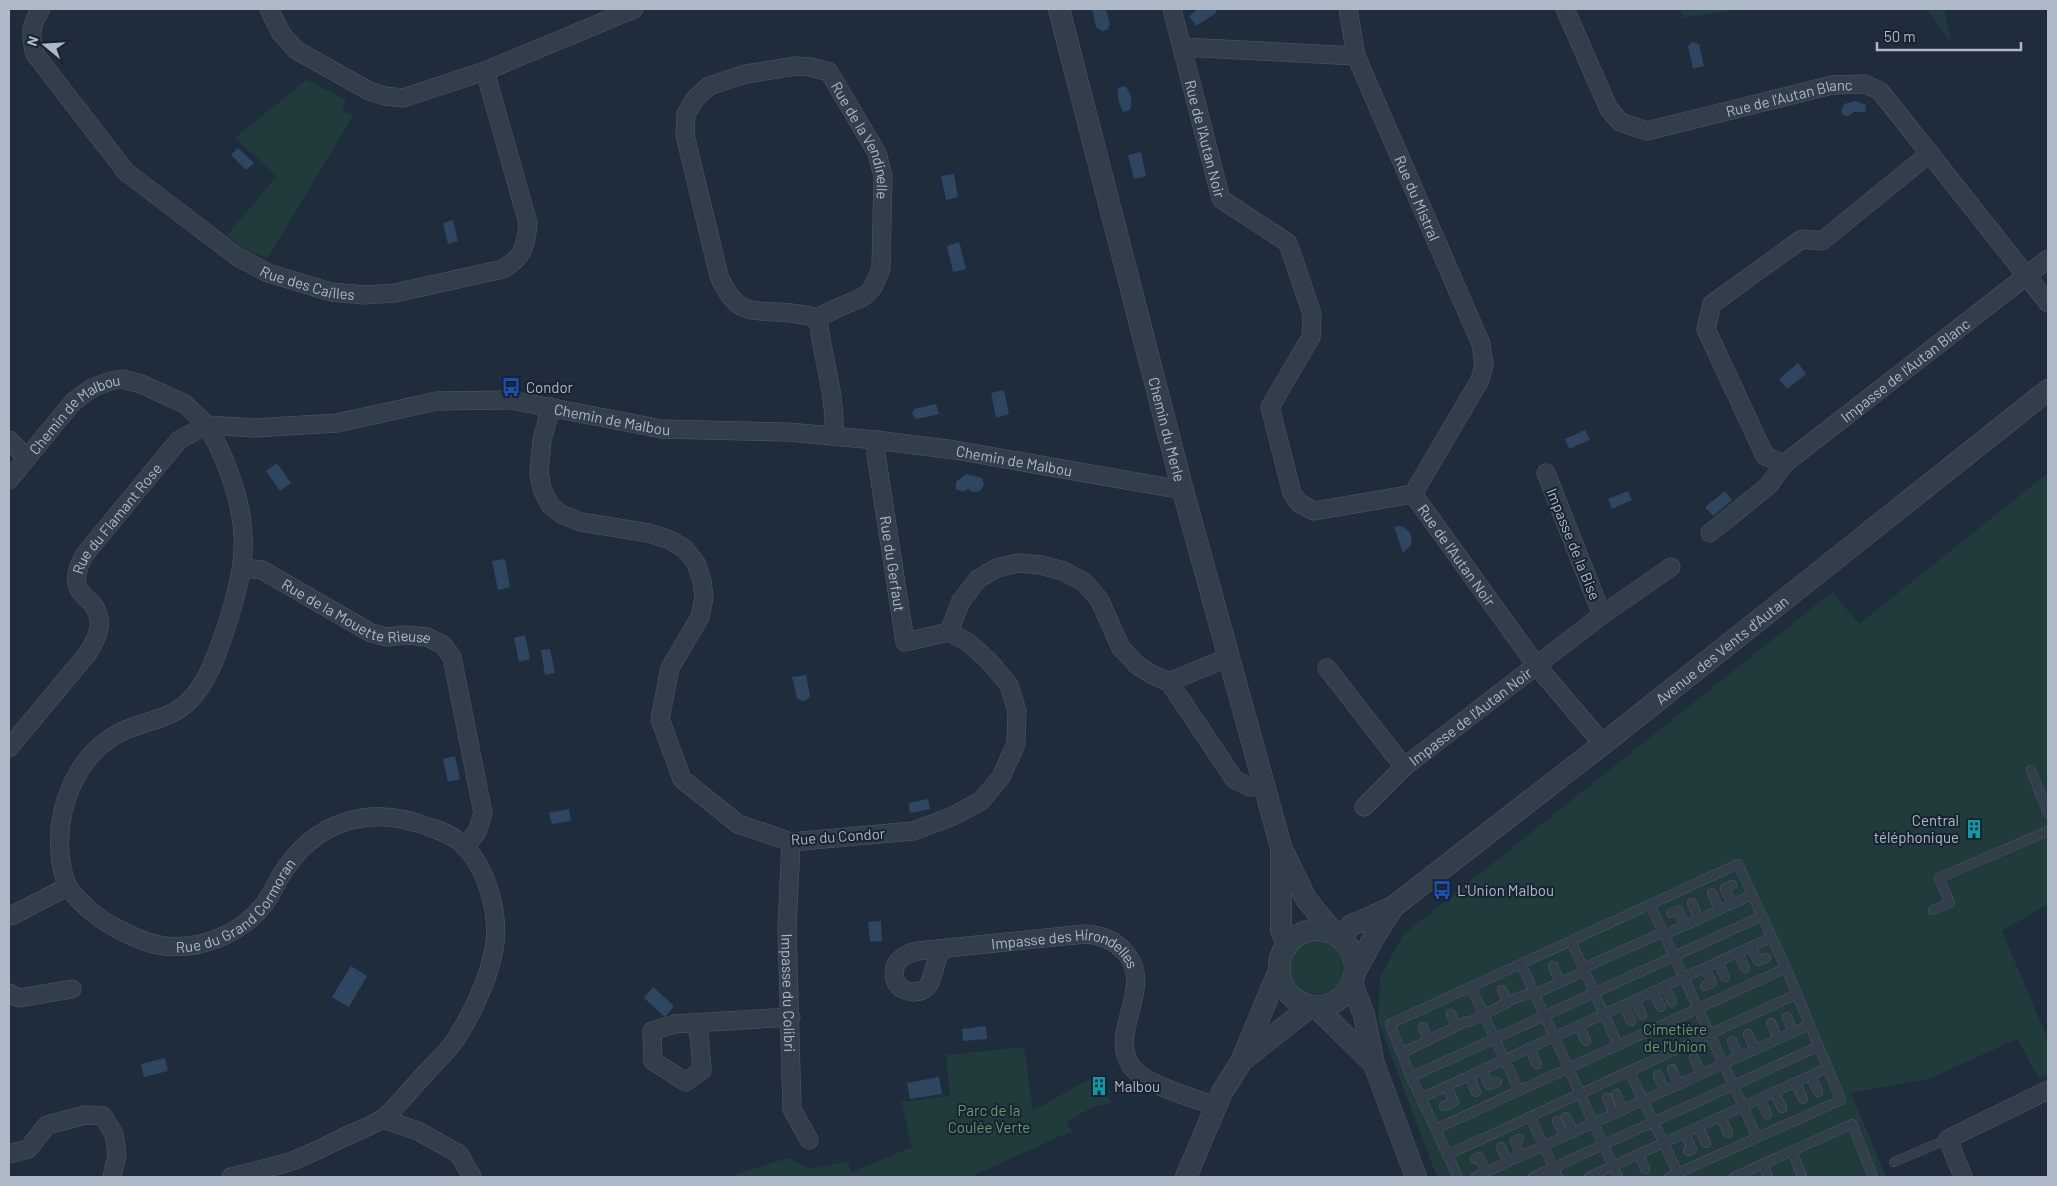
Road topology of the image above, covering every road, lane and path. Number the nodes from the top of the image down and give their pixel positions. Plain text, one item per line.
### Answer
1 (41, 9) edge
2 (269, 9) edge
3 (634, 9) edge
4 (1059, 9) edge
5 (1172, 9) edge
6 (1348, 9) edge
7 (1565, 9) edge
8 (1182, 47) junction
9 (1356, 56) junction
10 (485, 71) junction
11 (1930, 153) junction
12 (2048, 259) edge
13 (2027, 277) junction
14 (2048, 303) edge
15 (818, 318) junction
16 (2048, 390) edge
17 (551, 407) junction
18 (207, 426) junction
19 (834, 434) junction
20 (9, 440) edge
21 (876, 440) junction
22 (27, 458) junction
23 (1784, 464) junction
24 (1546, 473) dead end
25 (9, 480) edge
26 (1182, 487) junction
27 (1413, 494) junction
28 (1710, 534) dead end
29 (1671, 567) dead end
30 (242, 568) junction
31 (1602, 615) junction
32 (949, 632) junction
33 (1229, 657) junction
34 (1536, 665) junction
35 (1327, 668) dead end
36 (1169, 682) junction
37 (1603, 744) junction
38 (9, 748) edge
39 (1404, 767) junction
40 (2031, 770) dead end
41 (1264, 785) junction
42 (1364, 807) dead end
43 (2048, 813) edge
44 (2048, 831) edge
45 (792, 842) junction
46 (465, 847) junction
47 (1281, 847) junction
48 (1732, 885) dead end
49 (67, 887) junction
50 (1712, 894) dead end
51 (1752, 895) junction
52 (1692, 903) dead end
53 (1650, 904) junction
54 (1732, 904) junction
55 (1393, 906) junction
56 (1719, 910) junction
57 (1933, 910) dead end
58 (1671, 913) dead end
59 (1762, 916) junction
60 (9, 918) edge
61 (1698, 919) junction
62 (1685, 925) junction
63 (1664, 935) junction
64 (1338, 936) junction
65 (1772, 937) junction
66 (1571, 941) junction
67 (1287, 946) junction
68 (1752, 946) junction
69 (942, 949) dead end
70 (1738, 953) junction
71 (1674, 956) junction
72 (1766, 958) dead end
73 (1718, 962) junction
74 (1522, 964) junction
75 (1553, 966) dead end
76 (1280, 968) junction
77 (1705, 968) junction
78 (1745, 968) dead end
79 (1786, 968) junction
80 (1584, 970) junction
81 (1725, 977) dead end
82 (1354, 978) junction
83 (1684, 978) junction
84 (1560, 983) junction
85 (1665, 986) junction
86 (1705, 986) dead end
87 (1472, 987) junction
88 (72, 989) dead end
89 (1502, 990) dead end
90 (1653, 991) junction
91 (1535, 993) junction
92 (1595, 993) junction
93 (9, 994) edge
94 (1796, 994) junction
95 (1635, 1000) junction
96 (1508, 1002) junction
97 (1672, 1002) dead end
98 (1623, 1005) junction
99 (1313, 1006) junction
100 (1661, 1007) dead end
101 (1698, 1008) junction
102 (1451, 1014) dead end
103 (1604, 1014) junction
104 (1484, 1015) junction
105 (1642, 1015) dead end
106 (1545, 1016) junction
107 (791, 1017) junction
108 (1787, 1017) dead end
109 (1631, 1021) dead end
110 (1771, 1023) dead end
111 (698, 1024) dead end
112 (1579, 1025) junction
113 (1809, 1025) junction
114 (1456, 1026) junction
115 (1423, 1027) dead end
116 (1794, 1032) junction
117 (1710, 1034) junction
118 (1748, 1034) dead end
119 (1554, 1037) junction
120 (1495, 1039) junction
121 (1428, 1040) junction
122 (1778, 1040) junction
123 (1586, 1041) dead end
124 (1732, 1041) dead end
125 (1618, 1045) junction
126 (1817, 1047) junction
127 (1530, 1048) junction
128 (1755, 1050) junction
129 (1402, 1052) junction
130 (1739, 1057) junction
131 (1694, 1058) dead end
132 (1505, 1059) junction
133 (1241, 1062) junction
134 (1374, 1064) junction
135 (1537, 1064) dead end
136 (1724, 1064) junction
137 (1568, 1068) junction
138 (1827, 1068) junction
139 (1672, 1069) dead end
140 (1482, 1070) junction
141 (1629, 1071) junction
142 (1701, 1074) junction
143 (1658, 1075) dead end
144 (1469, 1076) junction
145 (1810, 1076) junction
146 (1411, 1077) junction
147 (1497, 1082) dead end
148 (1796, 1082) junction
149 (1679, 1084) junction
150 (1734, 1085) junction
151 (1447, 1086) junction
152 (2048, 1090) edge
153 (1519, 1091) junction
154 (1665, 1091) junction
155 (1476, 1092) dead end
156 (1774, 1092) junction
157 (1818, 1092) dead end
158 (1580, 1094) junction
159 (1612, 1096) dead end
160 (1421, 1098) junction
161 (1760, 1099) junction
162 (1803, 1099) dead end
163 (1644, 1101) junction
164 (1216, 1106) junction
165 (1444, 1106) dead end
166 (1743, 1107) junction
167 (1782, 1108) dead end
168 (1619, 1112) junction
169 (1766, 1114) dead end
170 (1530, 1117) junction
171 (1566, 1117) dead end
172 (1721, 1117) junction
173 (383, 1119) junction
174 (1557, 1121) dead end
175 (1654, 1122) junction
176 (1594, 1124) junction
177 (1698, 1127) junction
178 (1436, 1129) junction
179 (1685, 1133) junction
180 (1728, 1133) dead end
181 (1569, 1134) junction
182 (1757, 1137) junction
183 (1519, 1139) dead end
184 (1948, 1139) junction
185 (809, 1140) dead end
186 (1664, 1143) junction
187 (1706, 1143) dead end
188 (1603, 1145) junction
189 (1544, 1146) junction
190 (1501, 1147) dead end
191 (1688, 1151) dead end
192 (1792, 1152) junction
193 (9, 1154) edge
194 (1639, 1154) junction
195 (1447, 1155) junction
196 (1521, 1156) junction
197 (1475, 1159) dead end
198 (1508, 1162) junction
199 (1894, 1162) dead end
200 (1763, 1164) junction
201 (1613, 1166) junction
202 (1554, 1168) junction
203 (1645, 1169) dead end
204 (1486, 1172) junction
205 (1673, 1175) edge
206 (1871, 1176) edge
207 (112, 1177) edge
208 (231, 1177) edge
209 (472, 1177) edge
210 (1186, 1177) edge
211 (1416, 1177) edge
212 (1458, 1177) edge
213 (1476, 1177) edge
214 (1534, 1177) edge
215 (1558, 1177) edge
216 (1589, 1177) edge
217 (1618, 1177) edge
218 (1734, 1177) edge
219 (1768, 1177) edge
220 (1802, 1177) edge
221 (1963, 1177) edge

1 - 10 street, Rue des Cailles
2 - 10 street
3 - 10 street
4 - 26 street, Chemin du Merle
5 - 8 street, Rue de l'Autan Noir
6 - 9 street, Rue du Mistral
7 - 11 street, Rue de l'Autan Blanc
8 - 9 street
8 - 27 street, Rue de l'Autan Noir
9 - 27 street, Rue du Mistral
11 - 13 street, Rue de l'Autan Blanc
11 - 23 street
12 - 13 street
13 - 14 street, Rue de l'Autan Blanc
13 - 23 street, Impasse de l'Autan Blanc
15 - 15 street, Rue de la Vendinelle
15 - 19 street
16 - 37 street, Avenue des Vents d'Autan
17 - 18 street, Chemin de Malbou
17 - 19 street, Chemin de Malbou
17 - 45 street, Rue du Condor
18 - 22 street, Chemin de Malbou
18 - 30 street
18 - 38 street, Rue du Flamant Rose
19 - 21 street, Chemin de Malbou
20 - 22 street
21 - 26 street, Chemin de Malbou
21 - 32 street, Rue du Gerfaut
22 - 25 street, Chemin de Malbou
23 - 28 street, Impasse de l'Autan Blanc
24 - 31 street, Impasse de la Bise
26 - 33 street, Chemin du Merle
27 - 34 street, Rue de l'Autan Noir
29 - 31 street, Impasse de la Bise
30 - 46 street, Rue de la Mouette Rieuse
30 - 49 street
31 - 34 street, Impasse de la Bise
32 - 36 street
32 - 45 street, Rue du Condor
33 - 36 street
33 - 41 street, Chemin du Merle
34 - 37 street, Rue de l'Autan Noir
34 - 39 street, Impasse de l'Autan Noir
35 - 39 street, Impasse de l'Autan Noir
36 - 41 street
37 - 55 street, Avenue des Vents d'Autan
39 - 42 street, Impasse de l'Autan Noir
40 - 43 lane
41 - 47 street, Chemin du Merle
44 - 57 lane
45 - 107 street, Impasse du Colibri
46 - 49 street, Rue du Grand Cormoran
46 - 173 street, Rue du Grand Cormoran
47 - 64 street, Chemin du Merle
47 - 67 street, Chemin du Merle
48 - 54 lane
49 - 60 street
50 - 56 lane
51 - 53 lane
51 - 54 lane
51 - 59 lane
52 - 61 lane
53 - 63 lane
53 - 66 lane
54 - 56 lane
55 - 64 street, Avenue des Vents d'Autan
55 - 82 street, Avenue des Vents d'Autan
56 - 61 lane
58 - 62 lane
59 - 65 lane
59 - 71 lane
61 - 62 lane
62 - 63 lane
63 - 71 lane
63 - 80 lane
64 - 67 street
64 - 82 street
65 - 68 lane
65 - 79 lane
66 - 74 lane
66 - 80 lane
67 - 76 street
68 - 70 lane
68 - 72 lane
69 - 164 street, Impasse des Hirondelles
70 - 73 lane
70 - 78 lane
71 - 83 lane
71 - 92 lane
73 - 77 lane
73 - 81 lane
74 - 87 lane
74 - 91 lane
75 - 84 lane
76 - 99 street
76 - 133 street
77 - 83 lane
77 - 86 lane
79 - 94 lane
79 - 101 lane
80 - 84 lane
80 - 92 lane
82 - 99 street
82 - 134 street
83 - 85 lane
83 - 101 lane
84 - 91 lane
85 - 90 lane
85 - 97 lane
87 - 104 lane
87 - 129 lane
88 - 93 street
89 - 96 lane
90 - 95 lane
90 - 100 lane
91 - 96 lane
91 - 106 lane
92 - 103 lane
92 - 106 lane
94 - 113 lane
94 - 117 lane
95 - 98 lane
95 - 105 lane
96 - 104 lane
98 - 103 lane
98 - 109 lane
99 - 133 street
99 - 134 street
101 - 117 lane
101 - 125 lane
102 - 114 lane
103 - 112 lane
103 - 125 lane
104 - 114 lane
104 - 120 lane
106 - 119 lane
106 - 120 lane
107 - 111 street
107 - 185 street, Impasse du Colibri
108 - 116 lane
110 - 122 lane
112 - 119 lane
112 - 123 lane
113 - 116 lane
113 - 126 lane
114 - 121 lane
115 - 121 lane
116 - 122 lane
117 - 136 lane
117 - 141 lane
118 - 128 lane
119 - 127 lane
119 - 137 lane
120 - 132 lane
120 - 146 lane
121 - 129 lane
122 - 128 lane
124 - 130 lane
125 - 137 lane
126 - 138 lane
126 - 150 lane
127 - 132 lane
127 - 135 lane
128 - 130 lane
129 - 146 lane
130 - 136 lane
131 - 142 lane
132 - 140 lane
132 - 153 lane
133 - 164 street
134 - 211 street
136 - 142 lane
136 - 150 lane
137 - 153 lane
137 - 158 lane
138 - 145 lane
138 - 182 lane
139 - 149 lane
140 - 144 lane
140 - 147 lane
141 - 158 lane
141 - 163 lane
142 - 149 lane
143 - 154 lane
144 - 151 lane
144 - 155 lane
145 - 148 lane
145 - 157 lane
146 - 160 lane
148 - 156 lane
148 - 162 lane
149 - 154 lane
150 - 166 lane
150 - 175 lane
151 - 160 lane
151 - 165 lane
152 - 184 street
153 - 178 lane
154 - 163 lane
156 - 161 lane
156 - 167 lane
158 - 170 lane
158 - 176 lane
159 - 168 lane
160 - 178 lane
161 - 166 lane
161 - 169 lane
163 - 168 lane
163 - 175 lane
164 - 210 street
166 - 172 lane
166 - 182 lane
168 - 176 lane
170 - 189 lane
170 - 195 lane
171 - 181 lane
172 - 177 lane
172 - 180 lane
173 - 208 street, Rue du Grand Cormoran
173 - 209 street
174 - 181 lane
175 - 186 lane
175 - 188 lane
176 - 181 lane
176 - 188 lane
177 - 179 lane
177 - 187 lane
178 - 195 lane
179 - 186 lane
179 - 191 lane
181 - 189 lane
182 - 205 lane
183 - 196 lane
184 - 199 lane
184 - 221 street
186 - 194 lane
186 - 205 lane
188 - 201 lane
188 - 202 lane
189 - 196 lane
189 - 202 lane
190 - 198 lane
192 - 200 lane
192 - 206 lane
192 - 220 lane
193 - 207 street
194 - 201 lane
194 - 203 lane
195 - 212 lane
196 - 198 lane
197 - 204 lane
198 - 204 lane
200 - 218 lane
200 - 219 lane
201 - 216 lane
201 - 217 lane
202 - 214 lane
202 - 215 lane
204 - 213 lane

